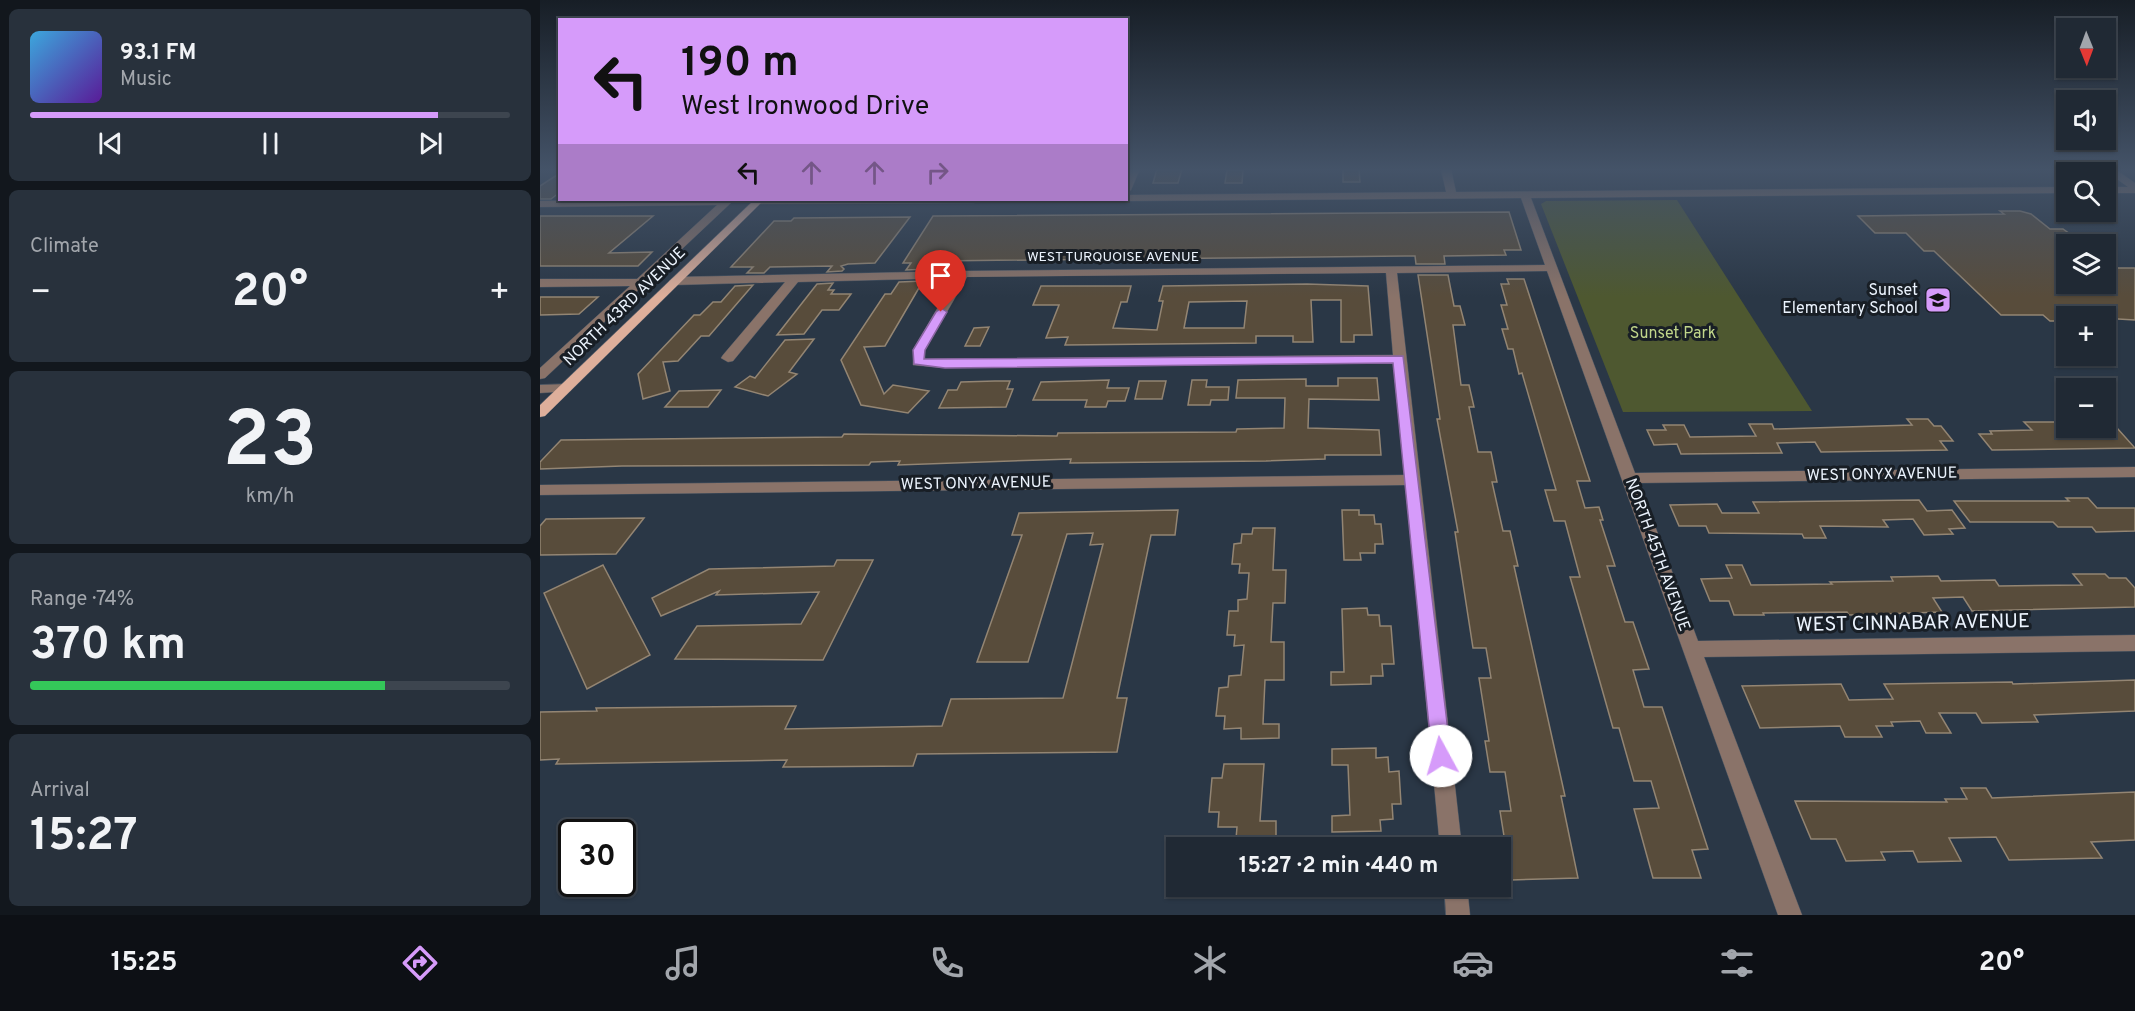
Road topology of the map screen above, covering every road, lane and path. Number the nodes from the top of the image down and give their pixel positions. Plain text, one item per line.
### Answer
1 (717, 212) edge
2 (747, 212) edge
3 (1531, 212) edge
4 (1552, 268) junction
5 (1391, 270) junction
6 (963, 274) junction
7 (794, 279) junction
8 (675, 281) junction
9 (642, 282) junction
10 (540, 283) edge
11 (728, 358) dead end
12 (1399, 359) junction
13 (540, 375) edge
14 (566, 388) junction
15 (540, 389) edge
16 (540, 413) edge
17 (2135, 472) edge
18 (1629, 478) junction
19 (1413, 480) junction
20 (540, 489) edge
21 (2135, 643) edge
22 (1691, 649) junction
23 (1450, 837) edge
24 (1456, 897) edge
25 (1458, 915) edge
26 (1790, 915) edge

1 - 9 street, NORTH 43RD AVENUE
2 - 8 main road, NORTH 43RD AVENUE
3 - 4 street, NORTH 45TH AVENUE
4 - 5 street, WEST TURQUOISE AVENUE
4 - 18 street, NORTH 45TH AVENUE
5 - 6 street, WEST TURQUOISE AVENUE
5 - 12 street
6 - 7 street, WEST TURQUOISE AVENUE
6 - 12 street
7 - 8 street, WEST TURQUOISE AVENUE
7 - 11 street
8 - 14 main road, NORTH 43RD AVENUE
9 - 10 street
9 - 13 street, NORTH 43RD AVENUE
12 - 19 street
14 - 15 street
14 - 16 main road, NORTH 43RD AVENUE
17 - 18 street, WEST ONYX AVENUE
18 - 22 street, NORTH 45TH AVENUE
19 - 20 street, WEST ONYX AVENUE
19 - 23 street
21 - 22 street, WEST CINNABAR AVENUE
22 - 26 street, NORTH 45TH AVENUE
24 - 25 street

